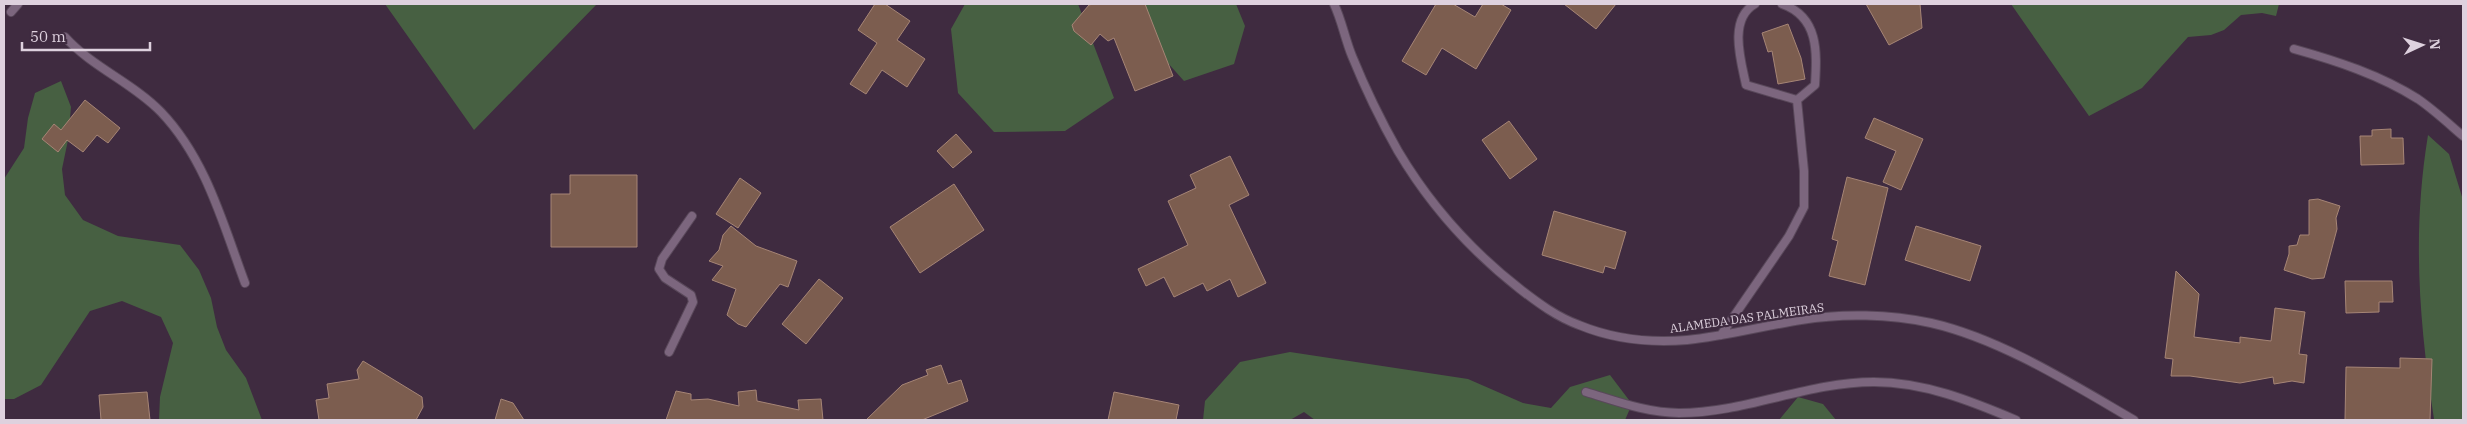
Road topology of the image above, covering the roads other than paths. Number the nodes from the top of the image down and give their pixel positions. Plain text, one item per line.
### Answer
1 (18, 4) edge
2 (1334, 4) edge
3 (1755, 4) edge
4 (1782, 4) edge
5 (11, 12) dead end
6 (65, 37) dead end
7 (2294, 49) dead end
8 (1797, 100) junction
9 (2463, 136) edge
10 (692, 216) dead end
11 (245, 283) dead end
12 (1721, 335) junction
13 (669, 352) dead end
14 (1586, 392) dead end
15 (2016, 420) edge
16 (2134, 420) edge

1 - 5 lane
2 - 12 lane, ALAMEDA DAS PALMEIRAS
3 - 8 lane
4 - 8 lane
6 - 11 lane
7 - 9 lane
8 - 12 lane
10 - 13 lane
12 - 16 lane, ALAMEDA DAS PALMEIRAS
14 - 15 lane

